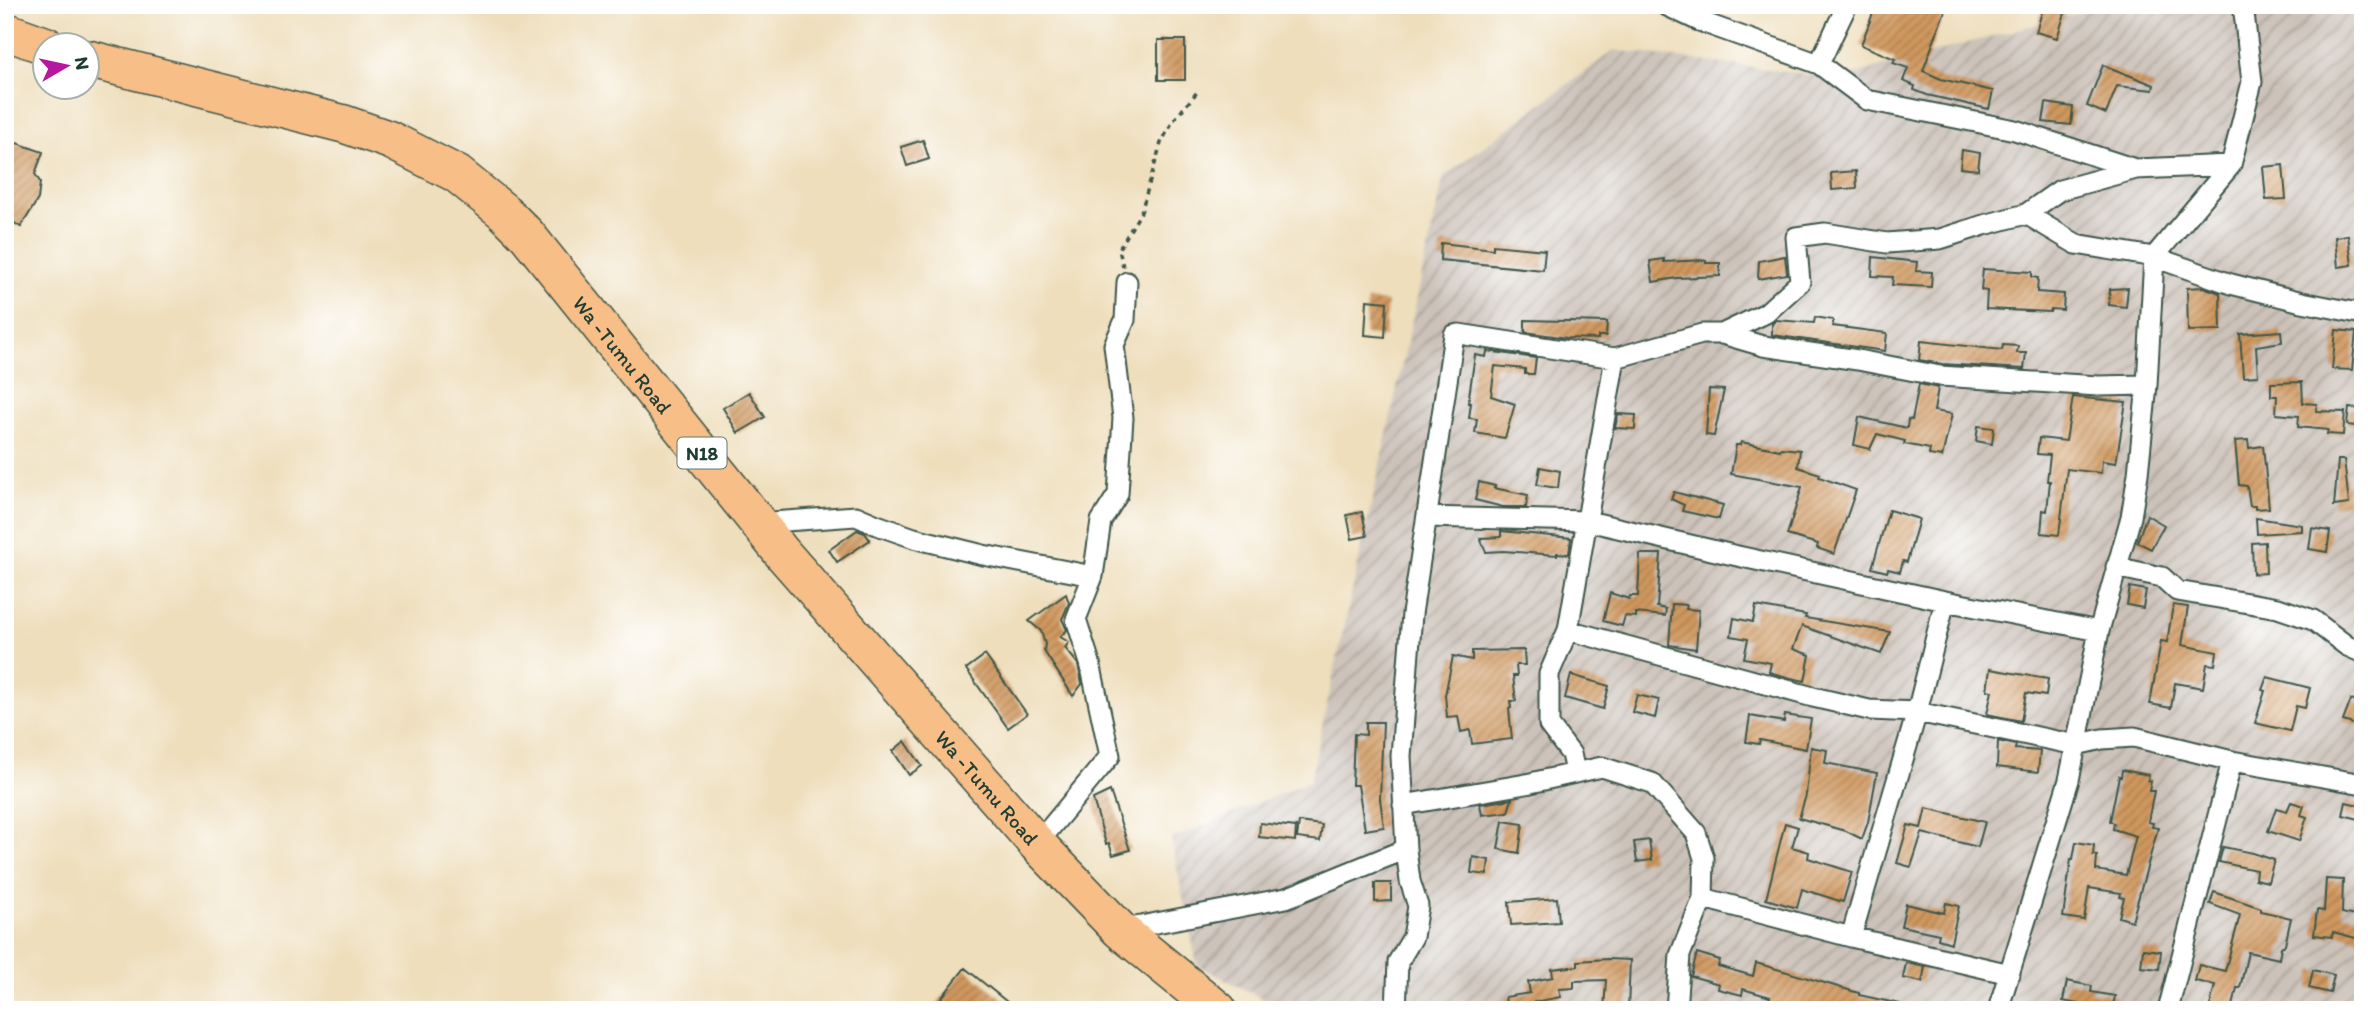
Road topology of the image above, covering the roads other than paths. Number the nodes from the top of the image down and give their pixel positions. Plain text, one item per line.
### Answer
1 (1665, 5) edge
2 (1847, 5) edge
3 (2246, 5) edge
4 (5, 31) edge
5 (32, 41) edge
6 (102, 63) edge
7 (1819, 64) junction
8 (2231, 164) junction
9 (2136, 169) junction
10 (2026, 215) junction
11 (2154, 257) junction
12 (1127, 282) road end
13 (2363, 314) edge
14 (1722, 334) junction
15 (1615, 358) junction
16 (2147, 385) junction
17 (1427, 517) junction
18 (1588, 521) junction
19 (758, 523) junction
20 (2116, 567) junction
21 (1093, 576) junction
22 (1945, 601) junction
23 (1569, 630) junction
24 (2099, 631) junction
25 (2363, 653) edge
26 (1917, 712) junction
27 (2076, 744) junction
28 (2232, 761) junction
29 (1575, 772) junction
30 (2363, 784) edge
31 (1403, 805) junction
32 (1037, 844) junction
33 (1406, 849) junction
34 (1703, 898) junction
35 (1120, 930) junction
36 (1851, 937) junction
37 (2010, 974) junction
38 (1218, 1010) edge
39 (1396, 1010) edge
40 (1676, 1010) edge
41 (1998, 1010) edge
42 (2168, 1010) edge

1 - 7 street
2 - 7 street
3 - 8 street
4 - 5 highway
6 - 19 highway, Wa -Tumu Road / N18
7 - 9 street
8 - 9 street
8 - 11 street
9 - 10 street
10 - 11 street
10 - 14 street
11 - 13 street
11 - 16 street
12 - 21 street
14 - 15 street
14 - 16 street
15 - 17 street
15 - 18 street
16 - 20 street
17 - 18 street
17 - 31 street
18 - 22 street
18 - 23 street
19 - 21 street
19 - 32 highway, Wa -Tumu Road / N18
20 - 24 street
20 - 25 street
21 - 32 street
22 - 24 street
22 - 26 street
23 - 26 street
23 - 29 street
24 - 27 street
26 - 27 street
26 - 36 street
27 - 28 street
27 - 37 street
28 - 30 street
28 - 42 street
29 - 31 street
29 - 34 street
31 - 33 street
32 - 35 highway, Wa -Tumu Road / N18
33 - 35 street
33 - 39 street
34 - 36 street
34 - 40 street
35 - 38 highway, Wa -Tumu Road / N18
36 - 37 street
37 - 41 street

